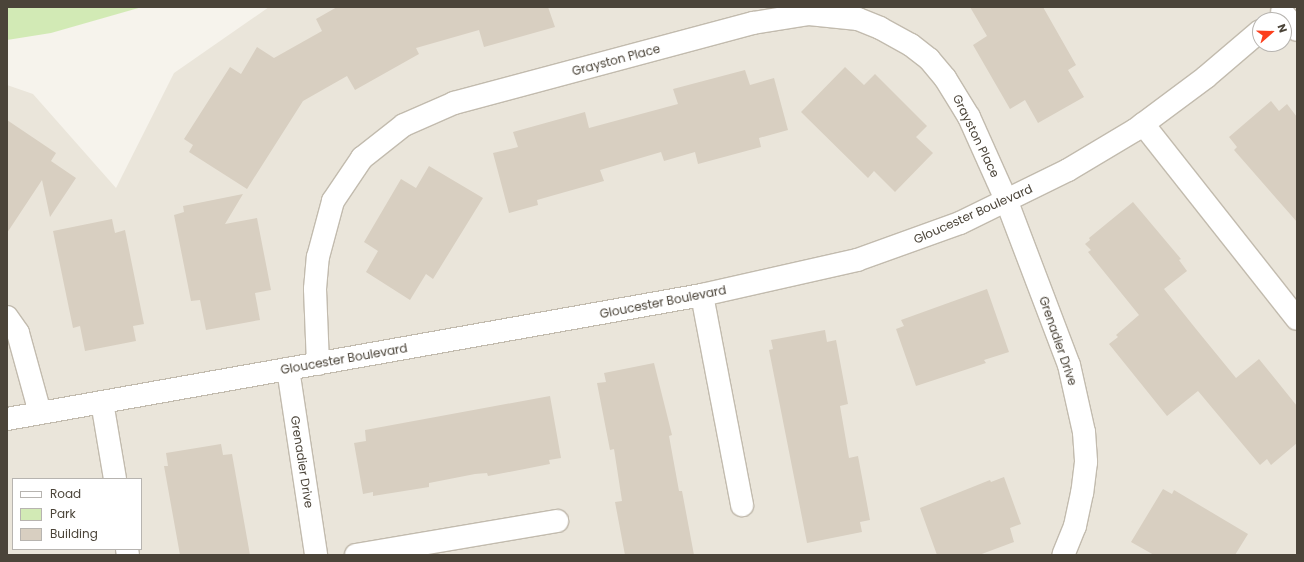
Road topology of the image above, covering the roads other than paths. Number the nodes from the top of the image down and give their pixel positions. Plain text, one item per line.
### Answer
1 (1252, 38) edge
2 (1143, 124) junction
3 (1007, 202) junction
4 (702, 295) junction
5 (7, 317) edge
6 (1297, 319) edge
7 (318, 364) junction
8 (288, 369) junction
9 (102, 402) junction
10 (40, 413) junction
11 (7, 420) edge
12 (115, 478) edge
13 (742, 504) dead end
14 (557, 521) dead end
15 (316, 555) edge
16 (356, 555) edge
17 (1063, 555) edge

1 - 2 street, Gloucester Boulevard
2 - 3 street, Gloucester Boulevard
2 - 6 street
3 - 4 street, Gloucester Boulevard
3 - 7 street, Grayston Place
3 - 17 street, Grenadier Drive
4 - 7 street, Gloucester Boulevard
4 - 13 street
5 - 10 street
7 - 8 street, Gloucester Boulevard
8 - 9 street, Gloucester Boulevard
8 - 15 street, Grenadier Drive
9 - 10 street, Gloucester Boulevard
9 - 12 street
10 - 11 street, Gloucester Boulevard
14 - 16 street

